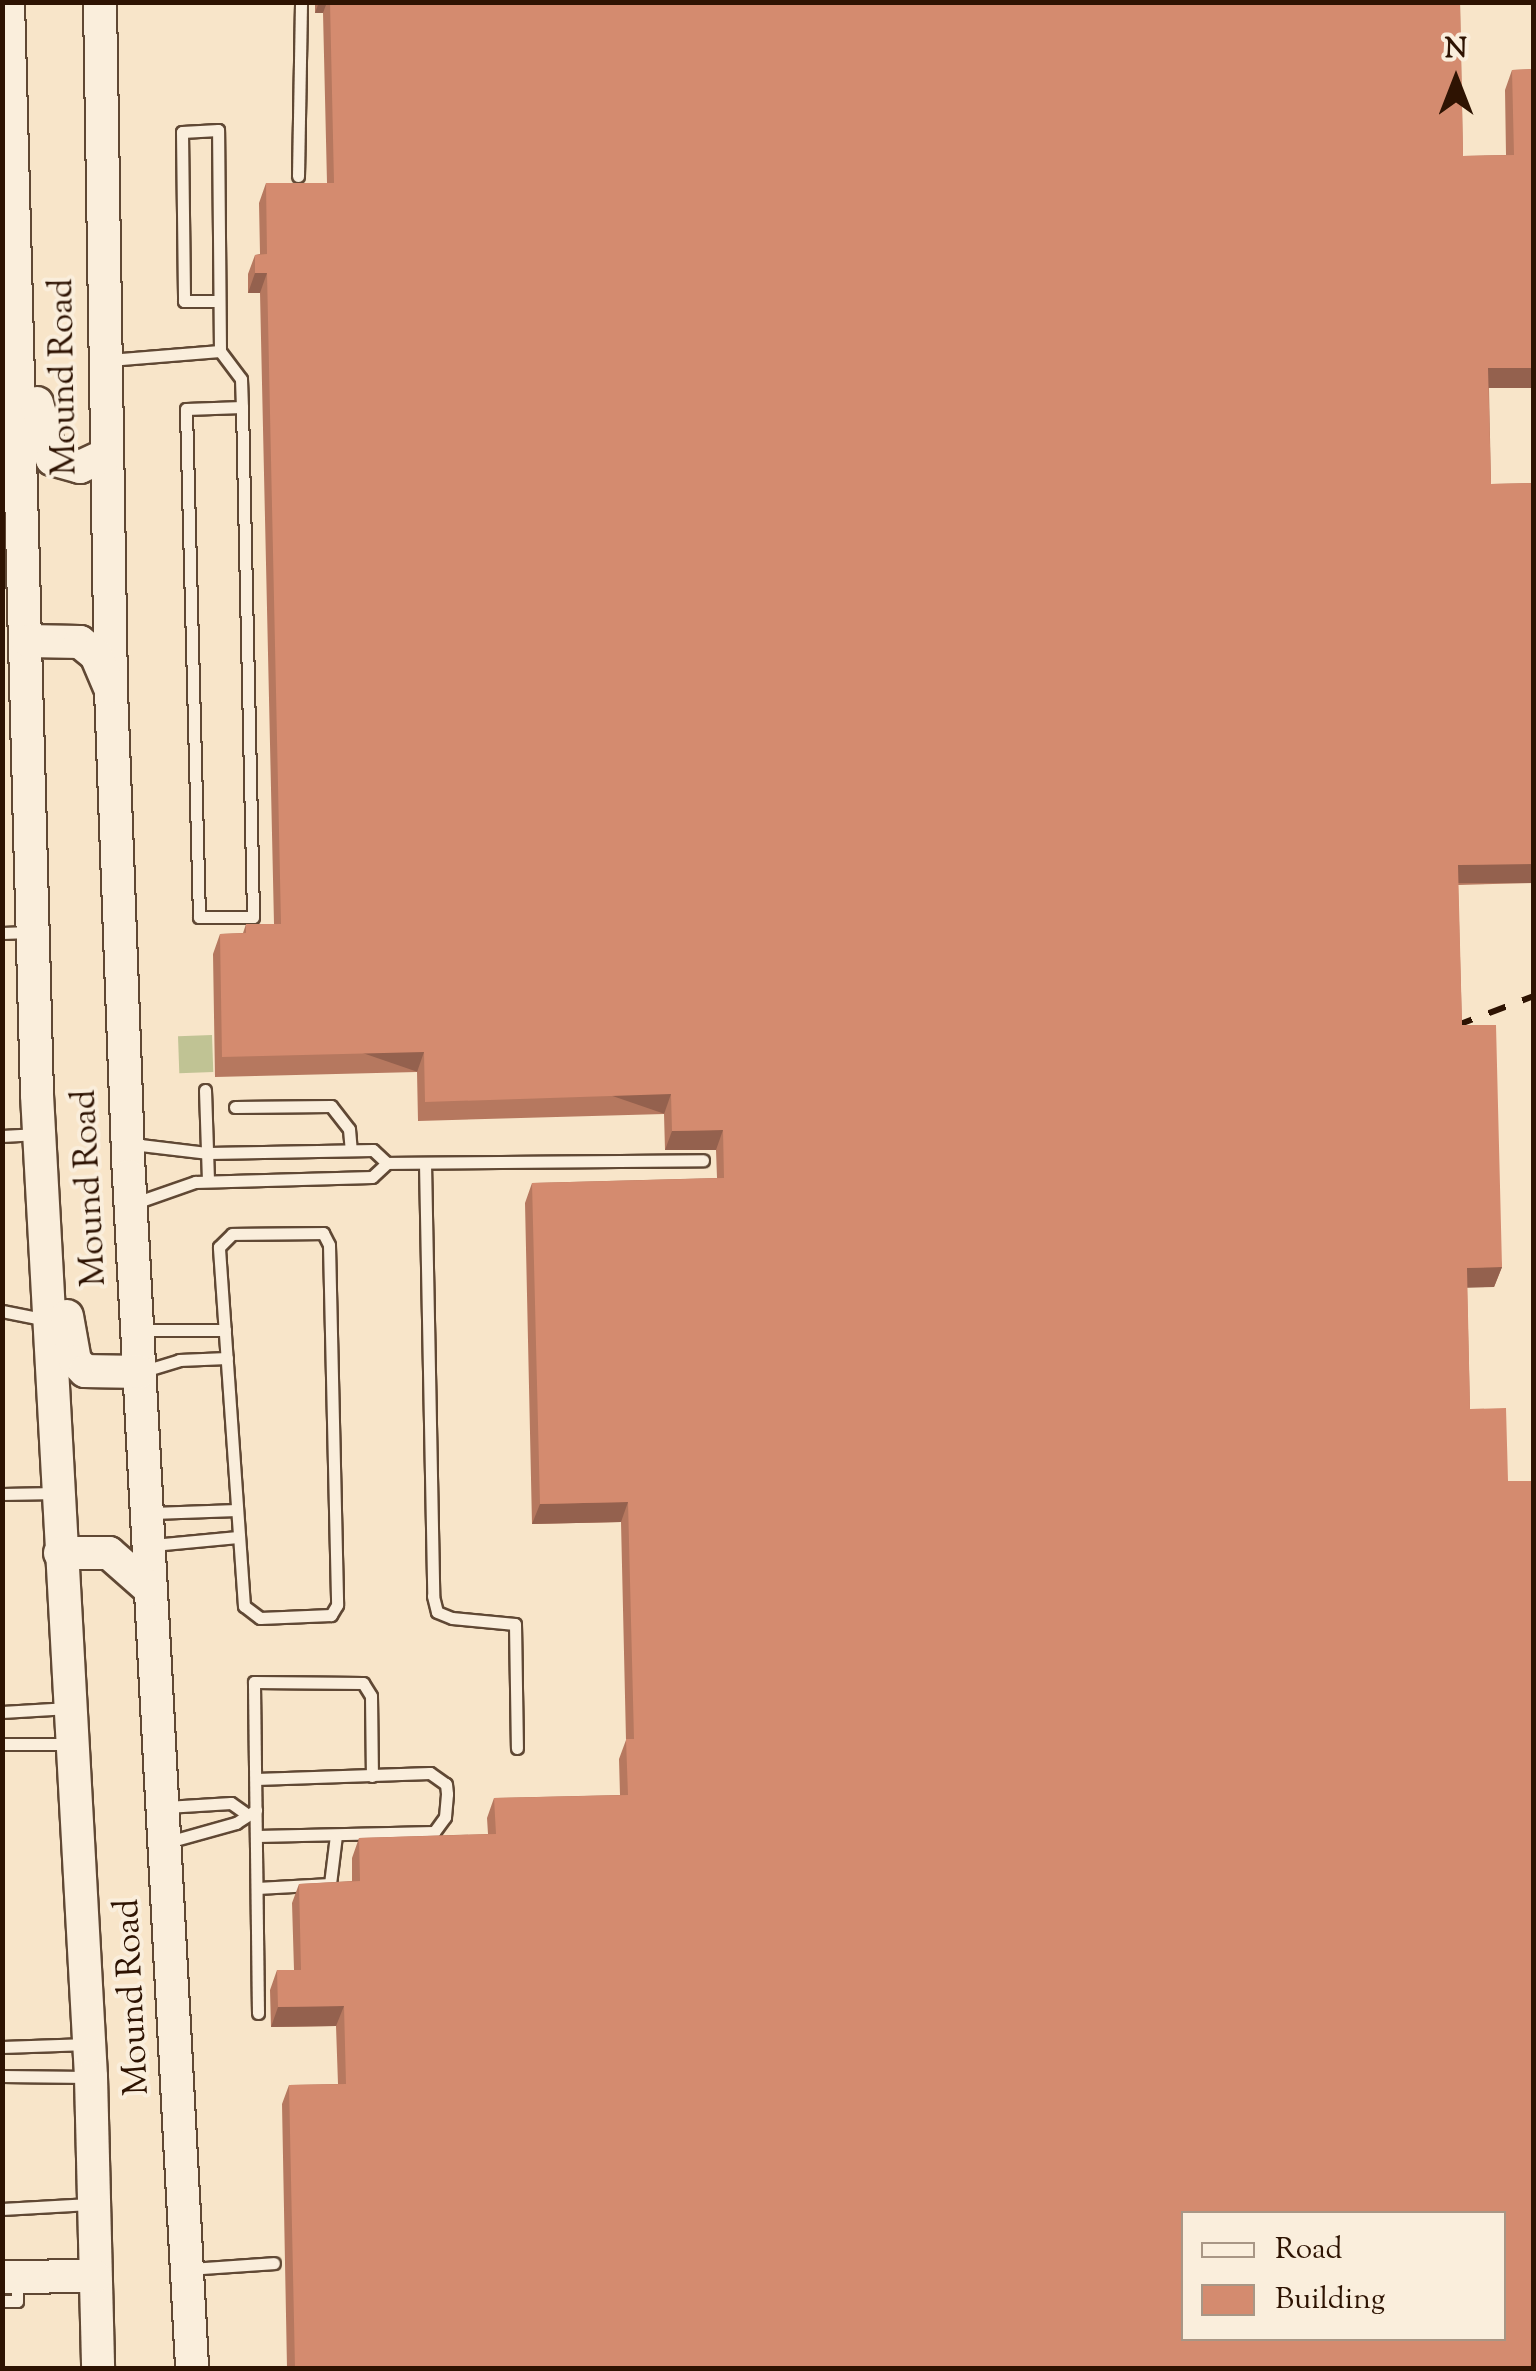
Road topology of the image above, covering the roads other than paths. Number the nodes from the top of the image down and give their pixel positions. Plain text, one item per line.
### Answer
1 (8, 2) edge
2 (100, 2) edge
3 (301, 2) edge
4 (7, 125) edge
5 (298, 176) dead end
6 (18, 295) junction
7 (219, 301) junction
8 (220, 350) junction
9 (104, 360) junction
10 (242, 407) junction
11 (106, 455) junction
12 (14, 522) edge
13 (28, 641) junction
14 (111, 690) junction
15 (18, 932) edge
16 (36, 1020) junction
17 (206, 1090) dead end
18 (235, 1107) dead end
19 (39, 1134) junction
20 (2, 1136) edge
21 (128, 1143) junction
22 (351, 1150) junction
23 (320, 1151) junction
24 (208, 1154) junction
25 (703, 1160) dead end
26 (387, 1163) junction
27 (425, 1163) junction
28 (321, 1177) junction
29 (208, 1180) junction
30 (130, 1204) junction
31 (2, 1311) edge
32 (50, 1320) junction
33 (138, 1330) junction
34 (225, 1330) junction
35 (227, 1358) junction
36 (140, 1372) junction
37 (57, 1493) junction
38 (2, 1494) edge
39 (238, 1510) junction
40 (148, 1529) junction
41 (238, 1537) junction
42 (60, 1553) junction
43 (151, 1590) junction
44 (69, 1708) junction
45 (2, 1712) edge
46 (2, 1744) edge
47 (71, 1744) junction
48 (517, 1748) dead end
49 (372, 1776) junction
50 (256, 1779) junction
51 (164, 1808) junction
52 (250, 1811) junction
53 (336, 1835) junction
54 (257, 1836) junction
55 (165, 1843) junction
56 (258, 1888) junction
57 (258, 2014) dead end
58 (89, 2044) junction
59 (2, 2046) edge
60 (2, 2076) edge
61 (92, 2077) junction
62 (94, 2204) junction
63 (2, 2209) edge
64 (274, 2263) dead end
65 (189, 2269) junction
66 (96, 2276) junction
67 (8, 2285) edge
68 (98, 2368) edge
69 (192, 2368) edge

1 - 4 main road, Mound Road
2 - 9 main road, Mound Road
3 - 5 lane
4 - 6 main road, Mound Road
6 - 11 main road
6 - 12 main road, Mound Road
7 - 7 lane
7 - 8 lane
8 - 9 lane
8 - 10 lane
9 - 11 main road, Mound Road
10 - 10 lane
11 - 14 main road, Mound Road
12 - 13 main road, Mound Road
13 - 14 main road
13 - 15 main road, Mound Road
14 - 21 main road, Mound Road
15 - 16 main road, Mound Road
16 - 19 main road, Mound Road
16 - 36 main road
17 - 24 lane
18 - 22 lane
19 - 20 lane
19 - 32 main road, Mound Road
21 - 24 lane
21 - 30 main road, Mound Road
22 - 23 lane
22 - 26 lane
23 - 24 lane
23 - 28 lane
24 - 29 lane
25 - 27 lane
26 - 27 lane
26 - 28 lane
27 - 48 lane
28 - 29 lane
29 - 30 lane
30 - 33 main road, Mound Road
31 - 32 lane
32 - 37 main road, Mound Road
33 - 34 lane
33 - 36 main road, Mound Road
34 - 35 lane
34 - 41 lane
35 - 36 lane
35 - 39 lane
36 - 40 main road, Mound Road
37 - 38 lane
37 - 42 main road, Mound Road
39 - 40 lane
39 - 41 lane
40 - 41 lane
40 - 43 main road, Mound Road
42 - 43 main road
42 - 44 main road, Mound Road
43 - 51 main road, Mound Road
44 - 45 lane
44 - 47 main road, Mound Road
46 - 47 lane
47 - 58 main road, Mound Road
49 - 50 lane
49 - 50 lane
49 - 53 lane
50 - 52 lane
51 - 52 lane
51 - 55 main road, Mound Road
52 - 54 lane
52 - 55 lane
53 - 54 lane
53 - 56 lane
54 - 56 lane
55 - 65 main road, Mound Road
56 - 57 lane
58 - 59 lane
58 - 61 main road, Mound Road
60 - 61 lane
61 - 62 main road, Mound Road
62 - 63 lane
62 - 66 main road, Mound Road
64 - 65 lane
65 - 69 main road, Mound Road
66 - 67 main road
66 - 68 main road, Mound Road

